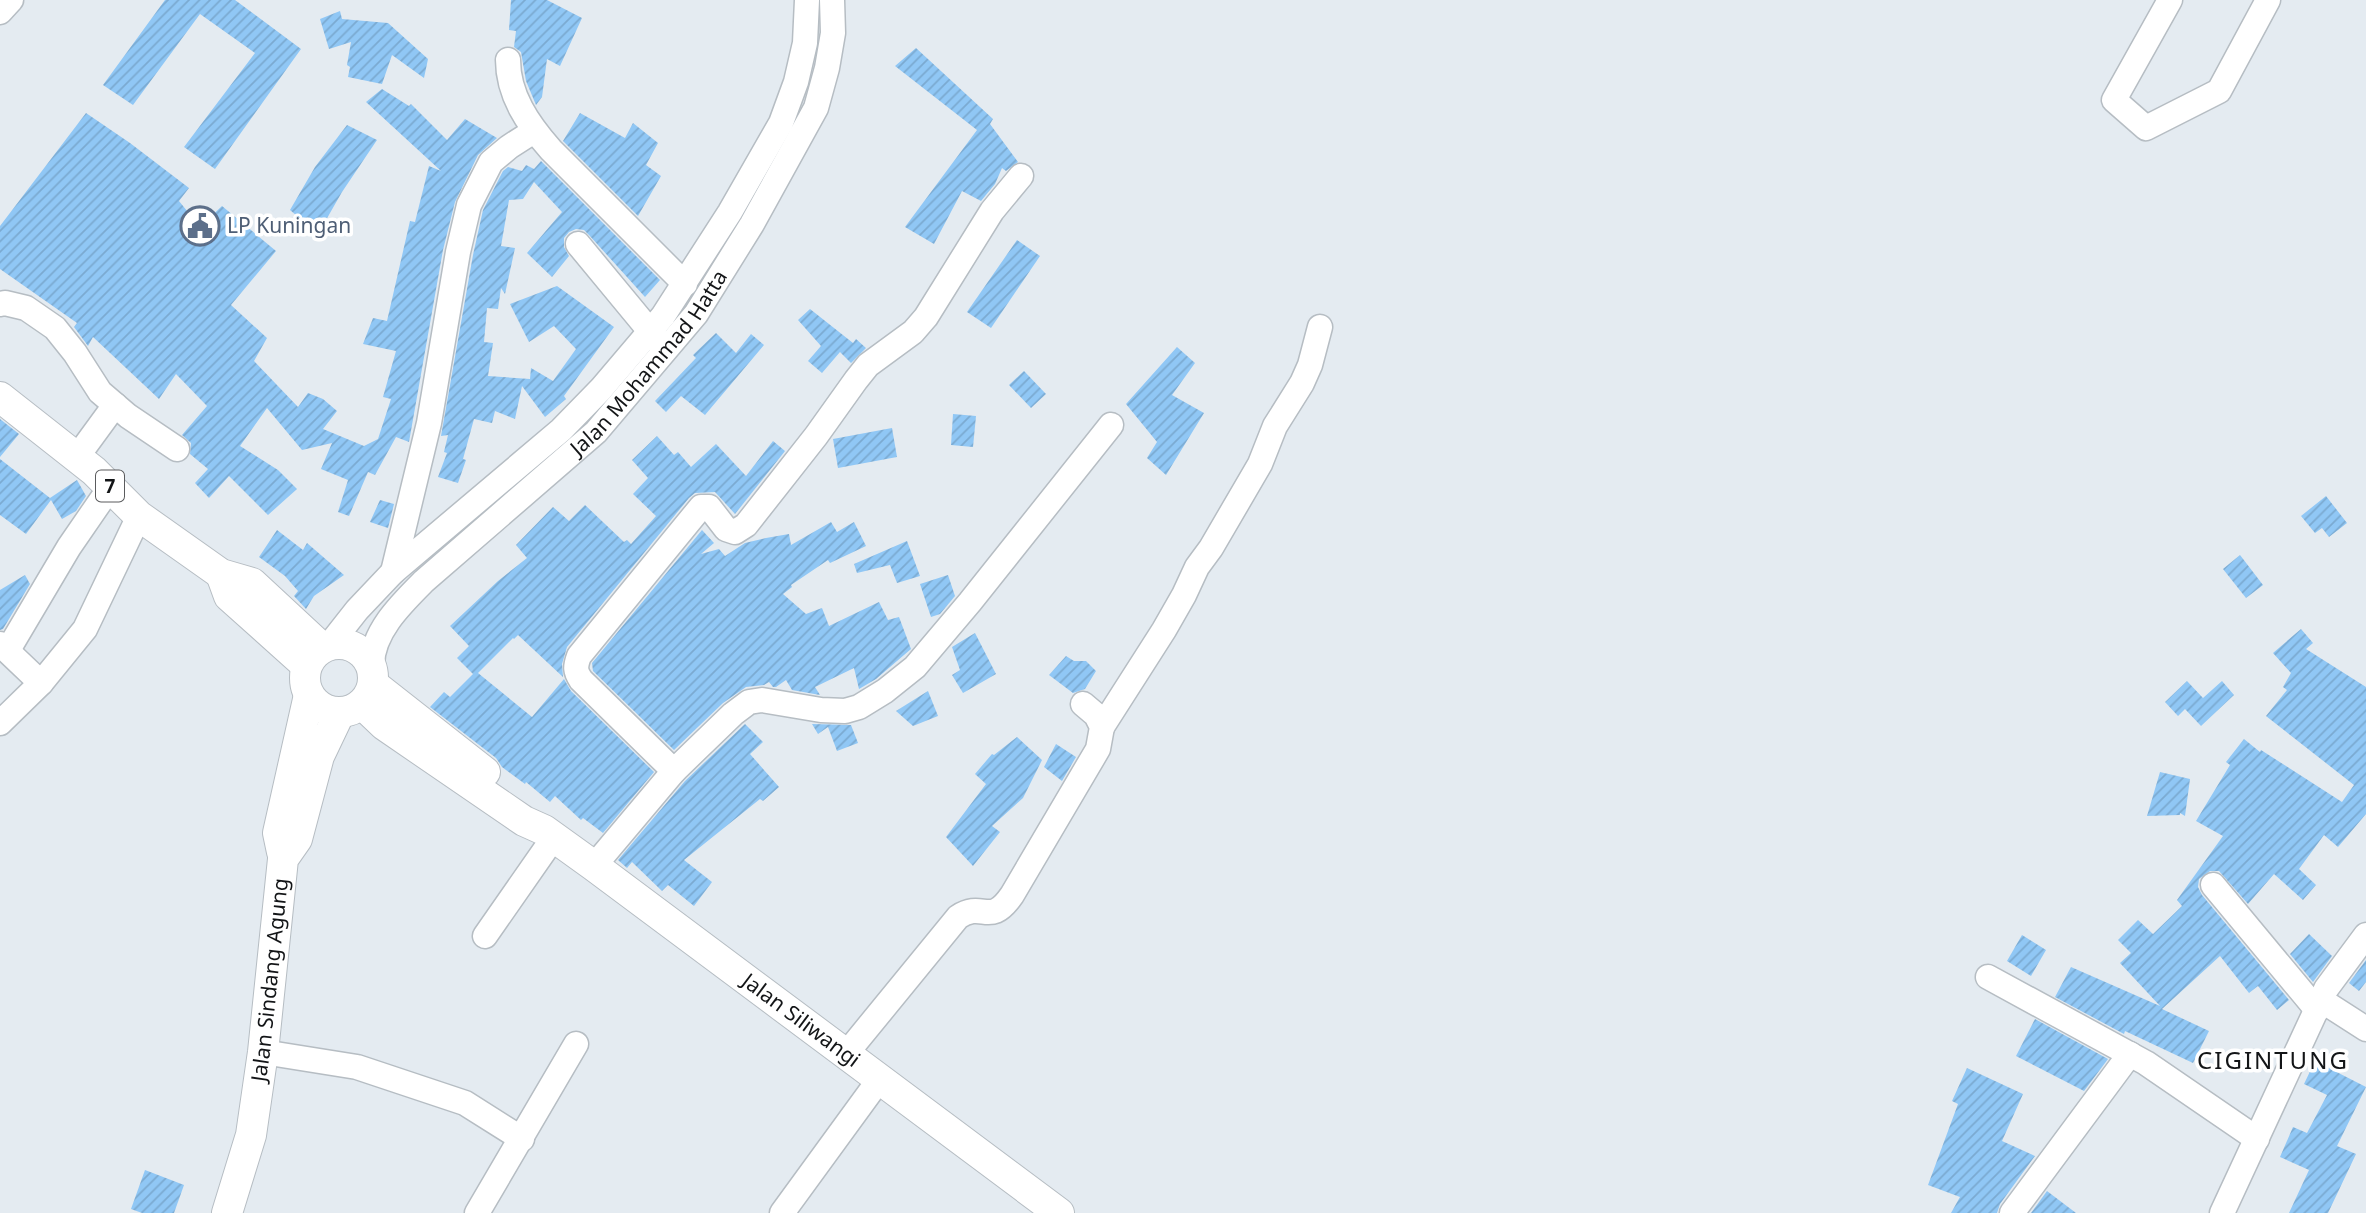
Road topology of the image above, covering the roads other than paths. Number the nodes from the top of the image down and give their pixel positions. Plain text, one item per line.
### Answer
1 (11, 0) edge
2 (807, 0) edge
3 (832, 0) edge
4 (2170, 0) edge
5 (2268, 0) edge
6 (0, 12) edge
7 (508, 60) dead end
8 (534, 131) junction
9 (1021, 176) dead end
10 (578, 244) dead end
11 (685, 284) junction
12 (0, 304) edge
13 (1320, 327) dead end
14 (649, 331) junction
15 (666, 351) junction
16 (0, 397) edge
17 (115, 405) junction
18 (1111, 425) dead end
19 (177, 449) dead end
20 (77, 457) junction
21 (111, 486) junction
22 (139, 516) junction
23 (393, 572) junction
24 (4, 647) edge
25 (319, 652) junction
26 (41, 683) junction
27 (362, 691) junction
28 (309, 695) junction
29 (1083, 704) dead end
30 (0, 723) edge
31 (1102, 727) junction
32 (674, 771) junction
33 (549, 834) junction
34 (283, 859) junction
35 (594, 866) junction
36 (2213, 885) dead end
37 (2366, 935) edge
38 (485, 936) dead end
39 (1988, 977) dead end
40 (2319, 1005) junction
41 (2366, 1029) edge
42 (576, 1044) dead end
43 (263, 1052) junction
44 (846, 1054) junction
45 (2130, 1054) junction
46 (879, 1080) junction
47 (522, 1139) junction
48 (2257, 1139) junction
49 (227, 1213) edge
50 (477, 1213) edge
51 (782, 1213) edge
52 (1059, 1213) edge
53 (2012, 1213) edge
54 (2222, 1213) edge

1 - 6 street
2 - 11 street, Jalan Mohammad Hatta
3 - 15 street, Jalan Mohammad Hatta
4 - 5 street
7 - 8 street
8 - 11 street
8 - 23 street
9 - 32 street
10 - 14 street
11 - 14 street, Jalan Mohammad Hatta
12 - 17 street
13 - 31 street
14 - 15 street
14 - 23 street, Jalan Mohammad Hatta
15 - 27 street, Jalan Mohammad Hatta
16 - 20 main road, 7
17 - 19 street
17 - 20 street
18 - 32 street
20 - 21 main road, 7
21 - 22 main road, 7
21 - 24 street
22 - 25 main road, 7
22 - 26 street
23 - 25 street, Jalan Mohammad Hatta
24 - 26 street
25 - 27 main road
25 - 28 main road
26 - 30 street
27 - 28 main road
27 - 33 main road, Jalan Siliwangi
27 - 34 main road, Jalan Sindang Agung
28 - 34 main road
29 - 31 street
31 - 44 street
32 - 35 street
33 - 35 main road, Jalan Siliwangi
33 - 38 street
34 - 43 main road, Jalan Sindang Agung
35 - 44 main road, Jalan Siliwangi
36 - 40 street
37 - 40 street
39 - 45 street
40 - 41 street
40 - 48 street
42 - 47 street
43 - 47 street
43 - 49 main road, Jalan Sindang Agung
44 - 46 main road, Jalan Siliwangi
45 - 48 street
45 - 53 street
46 - 51 street
46 - 52 main road, Jalan Siliwangi
47 - 50 street
48 - 54 street

